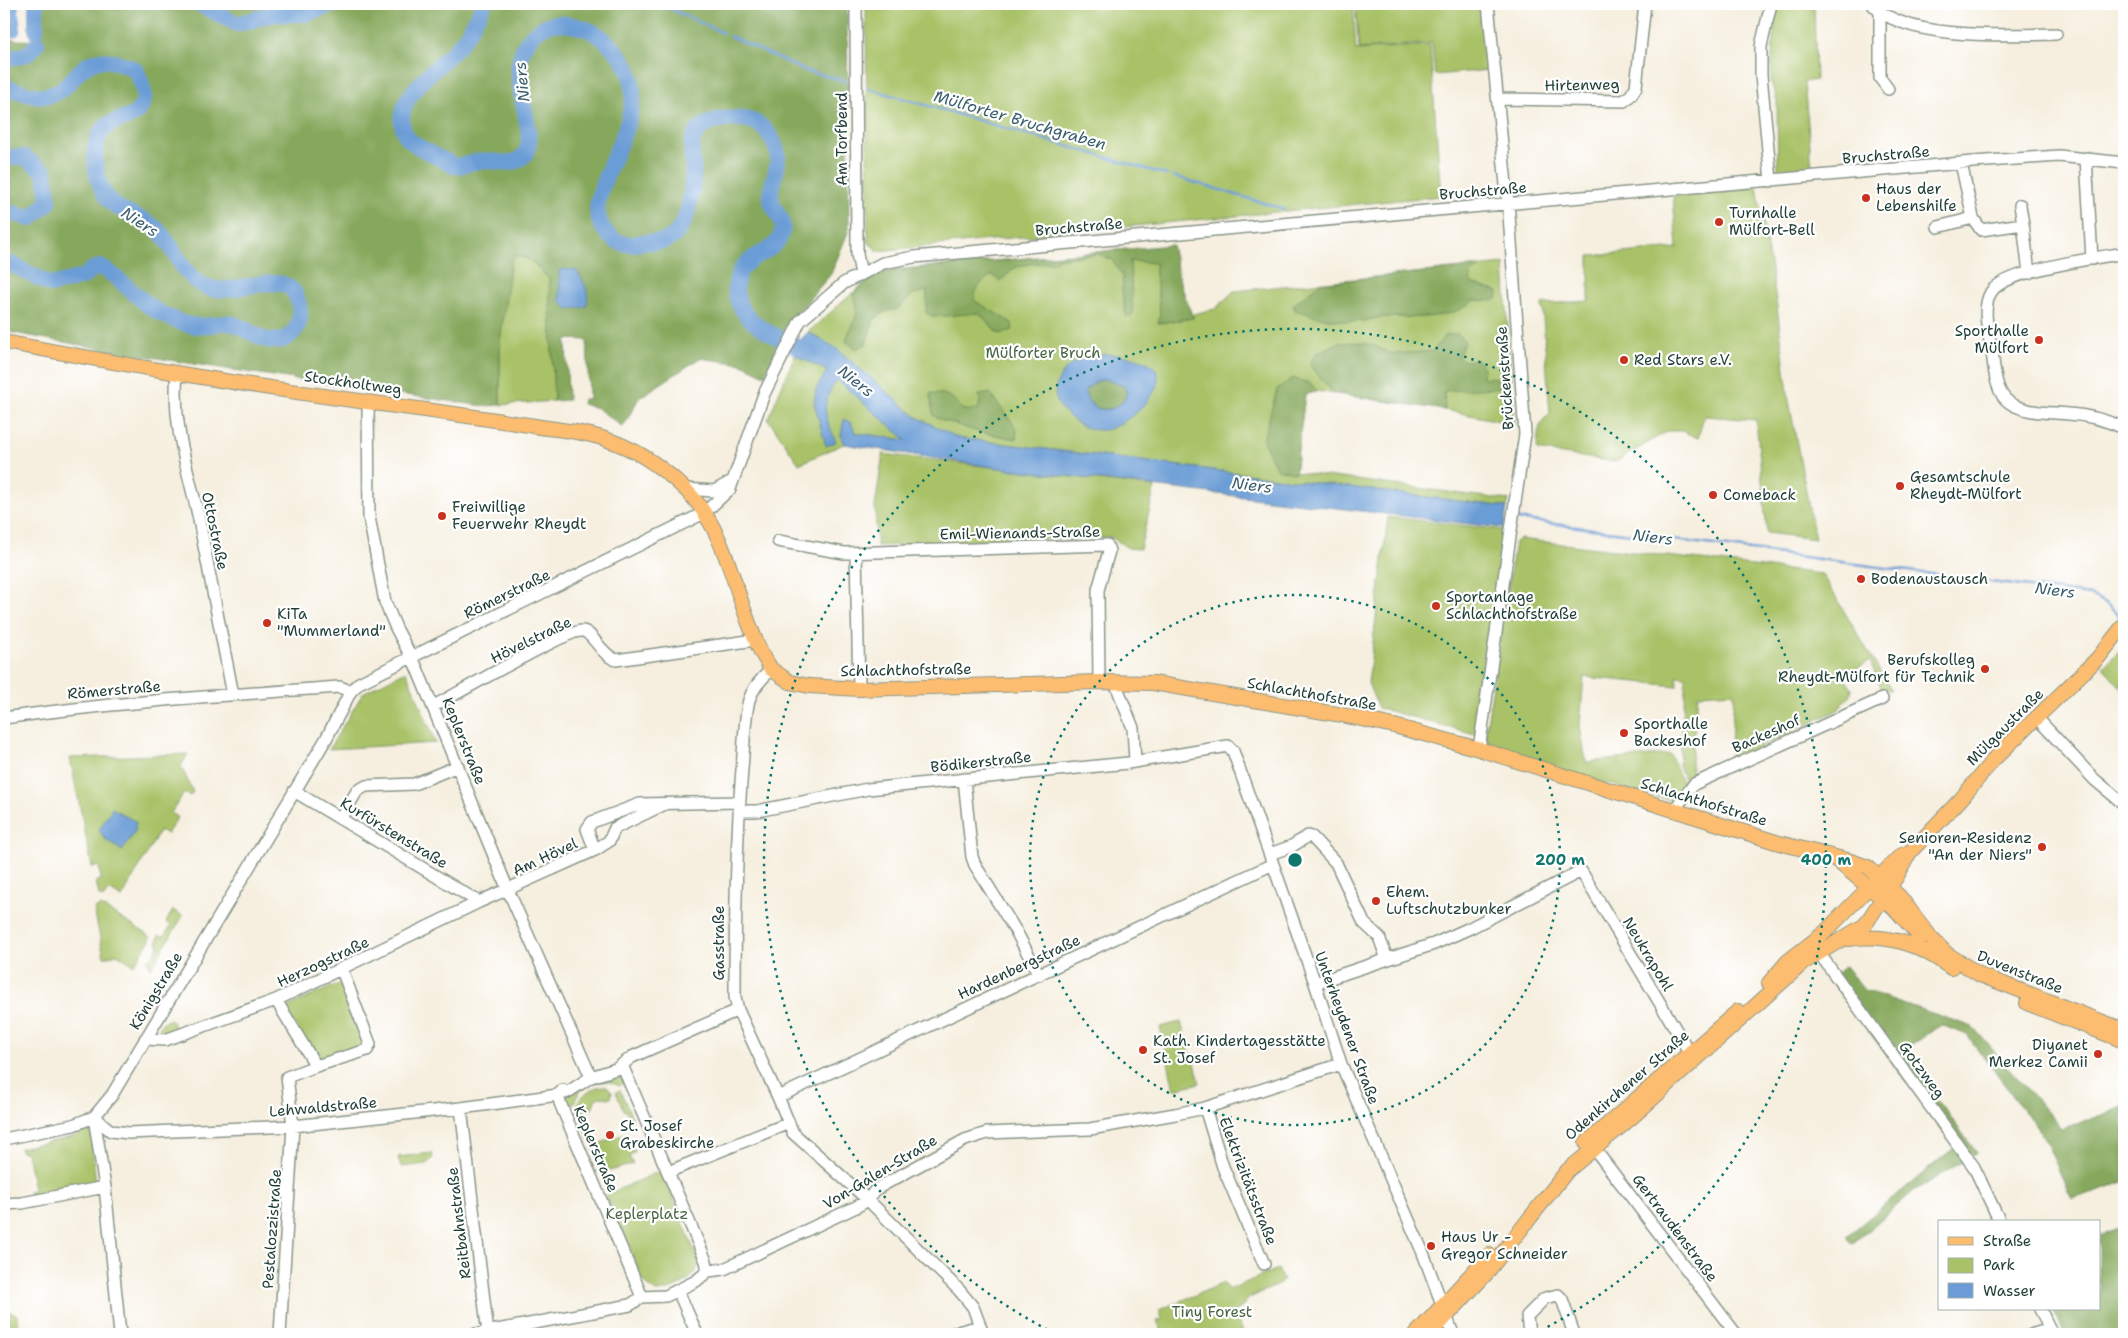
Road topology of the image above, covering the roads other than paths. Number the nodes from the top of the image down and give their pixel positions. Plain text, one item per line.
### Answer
1 (856, 4) edge
2 (1488, 4) edge
3 (1645, 4) edge
4 (1771, 4) edge
5 (1876, 8) edge
6 (2056, 34) dead end
7 (1888, 89) dead end
8 (1498, 100) junction
9 (2086, 158) junction
10 (1961, 163) junction
11 (2124, 163) edge
12 (1771, 181) junction
13 (1508, 204) junction
14 (2020, 205) dead end
15 (1973, 218) junction
16 (2023, 224) junction
17 (1938, 227) dead end
18 (2124, 253) edge
19 (2092, 259) junction
20 (883, 264) joint
21 (2029, 273) junction
22 (861, 274) junction
23 (4, 342) edge
24 (177, 373) junction
25 (368, 402) junction
26 (2124, 428) edge
27 (735, 478) junction
28 (685, 489) junction
29 (704, 513) junction
30 (778, 541) dead end
31 (856, 553) junction
32 (2122, 628) edge
33 (755, 640) junction
34 (412, 657) junction
35 (771, 669) junction
36 (1099, 682) junction
37 (1115, 682) junction
38 (859, 690) junction
39 (352, 691) junction
40 (233, 694) junction
41 (1882, 699) dead end
42 (434, 706) junction
43 (2036, 717) junction
44 (4, 718) edge
45 (1228, 746) joint
46 (1479, 749) junction
47 (1135, 761) junction
48 (458, 766) junction
49 (964, 779) junction
50 (294, 791) junction
51 (665, 804) junction
52 (2124, 804) edge
53 (739, 806) junction
54 (1674, 810) junction
55 (341, 818) junction
56 (595, 850) junction
57 (1910, 852) junction
58 (1272, 859) junction
59 (1874, 882) junction
60 (508, 890) junction
61 (1886, 893) junction
62 (479, 902) junction
63 (1837, 940) junction
64 (1814, 947) junction
65 (1387, 959) junction
66 (1942, 961) junction
67 (342, 970) junction
68 (1039, 975) junction
69 (1315, 983) junction
70 (276, 1000) junction
71 (738, 1010) junction
72 (2124, 1030) edge
73 (145, 1039) junction
74 (2124, 1041) edge
75 (1692, 1056) junction
76 (1341, 1064) junction
77 (622, 1065) junction
78 (316, 1066) junction
79 (590, 1075) junction
80 (558, 1095) junction
81 (778, 1096) junction
82 (461, 1108) junction
83 (1205, 1108) junction
84 (94, 1116) junction
85 (789, 1123) junction
86 (293, 1126) junction
87 (4, 1139) edge
88 (1592, 1144) junction
89 (668, 1172) junction
90 (105, 1187) junction
91 (868, 1200) junction
92 (4, 1204) edge
93 (1999, 1220) edge
94 (1264, 1264) dead end
95 (708, 1271) junction
96 (678, 1291) junction
97 (642, 1297) junction
98 (2040, 1310) edge
99 (1444, 1312) junction
100 (982, 1330) edge
101 (2051, 1332) edge
102 (120, 1334) edge
103 (280, 1334) edge
104 (484, 1334) edge
105 (697, 1334) edge
106 (950, 1334) edge
107 (1416, 1334) edge
108 (1430, 1334) edge
109 (1453, 1334) edge
110 (1529, 1334) edge
111 (1574, 1334) edge
112 (1736, 1334) edge
113 (2032, 1334) edge

1 - 22 street, Am Torfbend
2 - 8 street, Brückenstraße
3 - 8 street, Hirtenweg
4 - 12 street
5 - 6 street
5 - 7 street
8 - 13 street, Brückenstraße
9 - 10 street, Bruchstraße
9 - 11 street, Bruchstraße
9 - 19 street
10 - 12 street, Bruchstraße
10 - 15 street
12 - 13 street, Bruchstraße
13 - 20 street, Bruchstraße
13 - 46 street, Brückenstraße
14 - 16 street
15 - 16 street
15 - 17 street
16 - 21 street
18 - 19 street
19 - 21 street
20 - 22 street, Römerstraße
21 - 26 street
22 - 27 street, Römerstraße
23 - 24 main road, Stockholtweg
24 - 25 main road, Stockholtweg
24 - 40 street, Ottostraße
25 - 28 main road, Stockholtweg
25 - 34 street, Keplerstraße
27 - 28 street
27 - 29 street, Römerstraße
28 - 29 main road
29 - 33 main road
29 - 34 street, Römerstraße
30 - 31 street, Emil-Wienands-Straße
31 - 36 street, Emil-Wienands-Straße
31 - 38 street
32 - 43 main road, Mülgaustraße
33 - 35 main road
33 - 42 street, Hövelstraße
34 - 39 street, Römerstraße
34 - 42 street, Keplerstraße
35 - 38 main road, Schlachthofstraße
35 - 53 street, Gasstraße
36 - 37 main road, Schlachthofstraße
36 - 38 main road, Schlachthofstraße
37 - 46 main road, Schlachthofstraße
37 - 47 street
39 - 40 street, Römerstraße
39 - 50 street, Königstraße
40 - 44 street, Römerstraße
41 - 54 street, Backeshof
42 - 48 street, Keplerstraße
43 - 52 street
43 - 57 main road, Mülgaustraße
45 - 47 street, Bödikerstraße
45 - 58 street, Unterheydener Straße
46 - 54 main road, Schlachthofstraße
47 - 49 street, Bödikerstraße
48 - 55 street
48 - 60 street, Keplerstraße
49 - 53 street, Bödikerstraße
49 - 68 street
50 - 55 street, Kurfürstenstraße
50 - 73 street, Königstraße
51 - 53 street, Am Hövel
51 - 56 street, Am Hövel
51 - 56 street, Am Hövel
53 - 71 street, Gasstraße
54 - 59 main road, Schlachthofstraße
55 - 62 street, Kurfürstenstraße
56 - 60 street, Am Hövel
57 - 59 main road, Mülgaustraße
57 - 61 main road, Mülgaustraße
58 - 65 street, Hardenbergstraße
58 - 68 street, Hardenbergstraße
58 - 69 street, Unterheydener Straße
59 - 61 main road, Duvenstraße
59 - 64 main road, Odenkirchener Straße
60 - 62 street, Herzogstraße
60 - 79 street, Keplerstraße
61 - 63 main road, Odenkirchener Straße
61 - 66 main road
61 - 72 main road, Duvenstraße
62 - 67 street, Herzogstraße
63 - 64 main road, Odenkirchener Straße
63 - 66 main road
64 - 75 main road, Odenkirchener Straße
64 - 93 street, Gotzweg
65 - 69 street
65 - 75 street, Neukrapohl
66 - 74 main road, Duvenstraße
67 - 70 street, Herzogstraße
67 - 78 street
68 - 81 street, Hardenbergstraße
69 - 76 street, Unterheydener Straße
70 - 73 street, Herzogstraße
70 - 78 street
71 - 77 street, Lehwaldstraße
71 - 81 street, Gasstraße
73 - 84 street, Königstraße
75 - 88 main road, Odenkirchener Straße
76 - 83 street, Von-Galen-Straße
76 - 99 street, Unterheydener Straße
77 - 79 street, Lehwaldstraße
77 - 89 street
78 - 86 street, Pestalozzistraße
79 - 80 street, Lehwaldstraße
80 - 82 street, Lehwaldstraße
80 - 97 street, Keplerstraße
81 - 85 street, Gasstraße
82 - 86 street, Lehwaldstraße
82 - 104 street, Reitbahnstraße
83 - 91 street, Von-Galen-Straße
83 - 94 street, Elektrizitätsstraße
84 - 86 street, Lehwaldstraße
84 - 87 street
84 - 90 street
85 - 89 street
85 - 91 street, Gasstraße
86 - 103 street, Pestalozzistraße
88 - 99 main road, Odenkirchener Straße
88 - 112 street, Gertraudenstraße
89 - 95 street
90 - 92 street
90 - 102 street
91 - 95 street, Von-Galen-Straße
91 - 100 street, Gasstraße
95 - 96 street, Von-Galen-Straße
96 - 97 street, Von-Galen-Straße
96 - 105 street
97 - 104 street, Von-Galen-Straße
98 - 101 street
99 - 107 main road, Odenkirchener Straße
99 - 108 main road, Odenkirchener Straße
99 - 109 street, Unterheydener Straße
100 - 106 street
101 - 113 street
110 - 111 street

